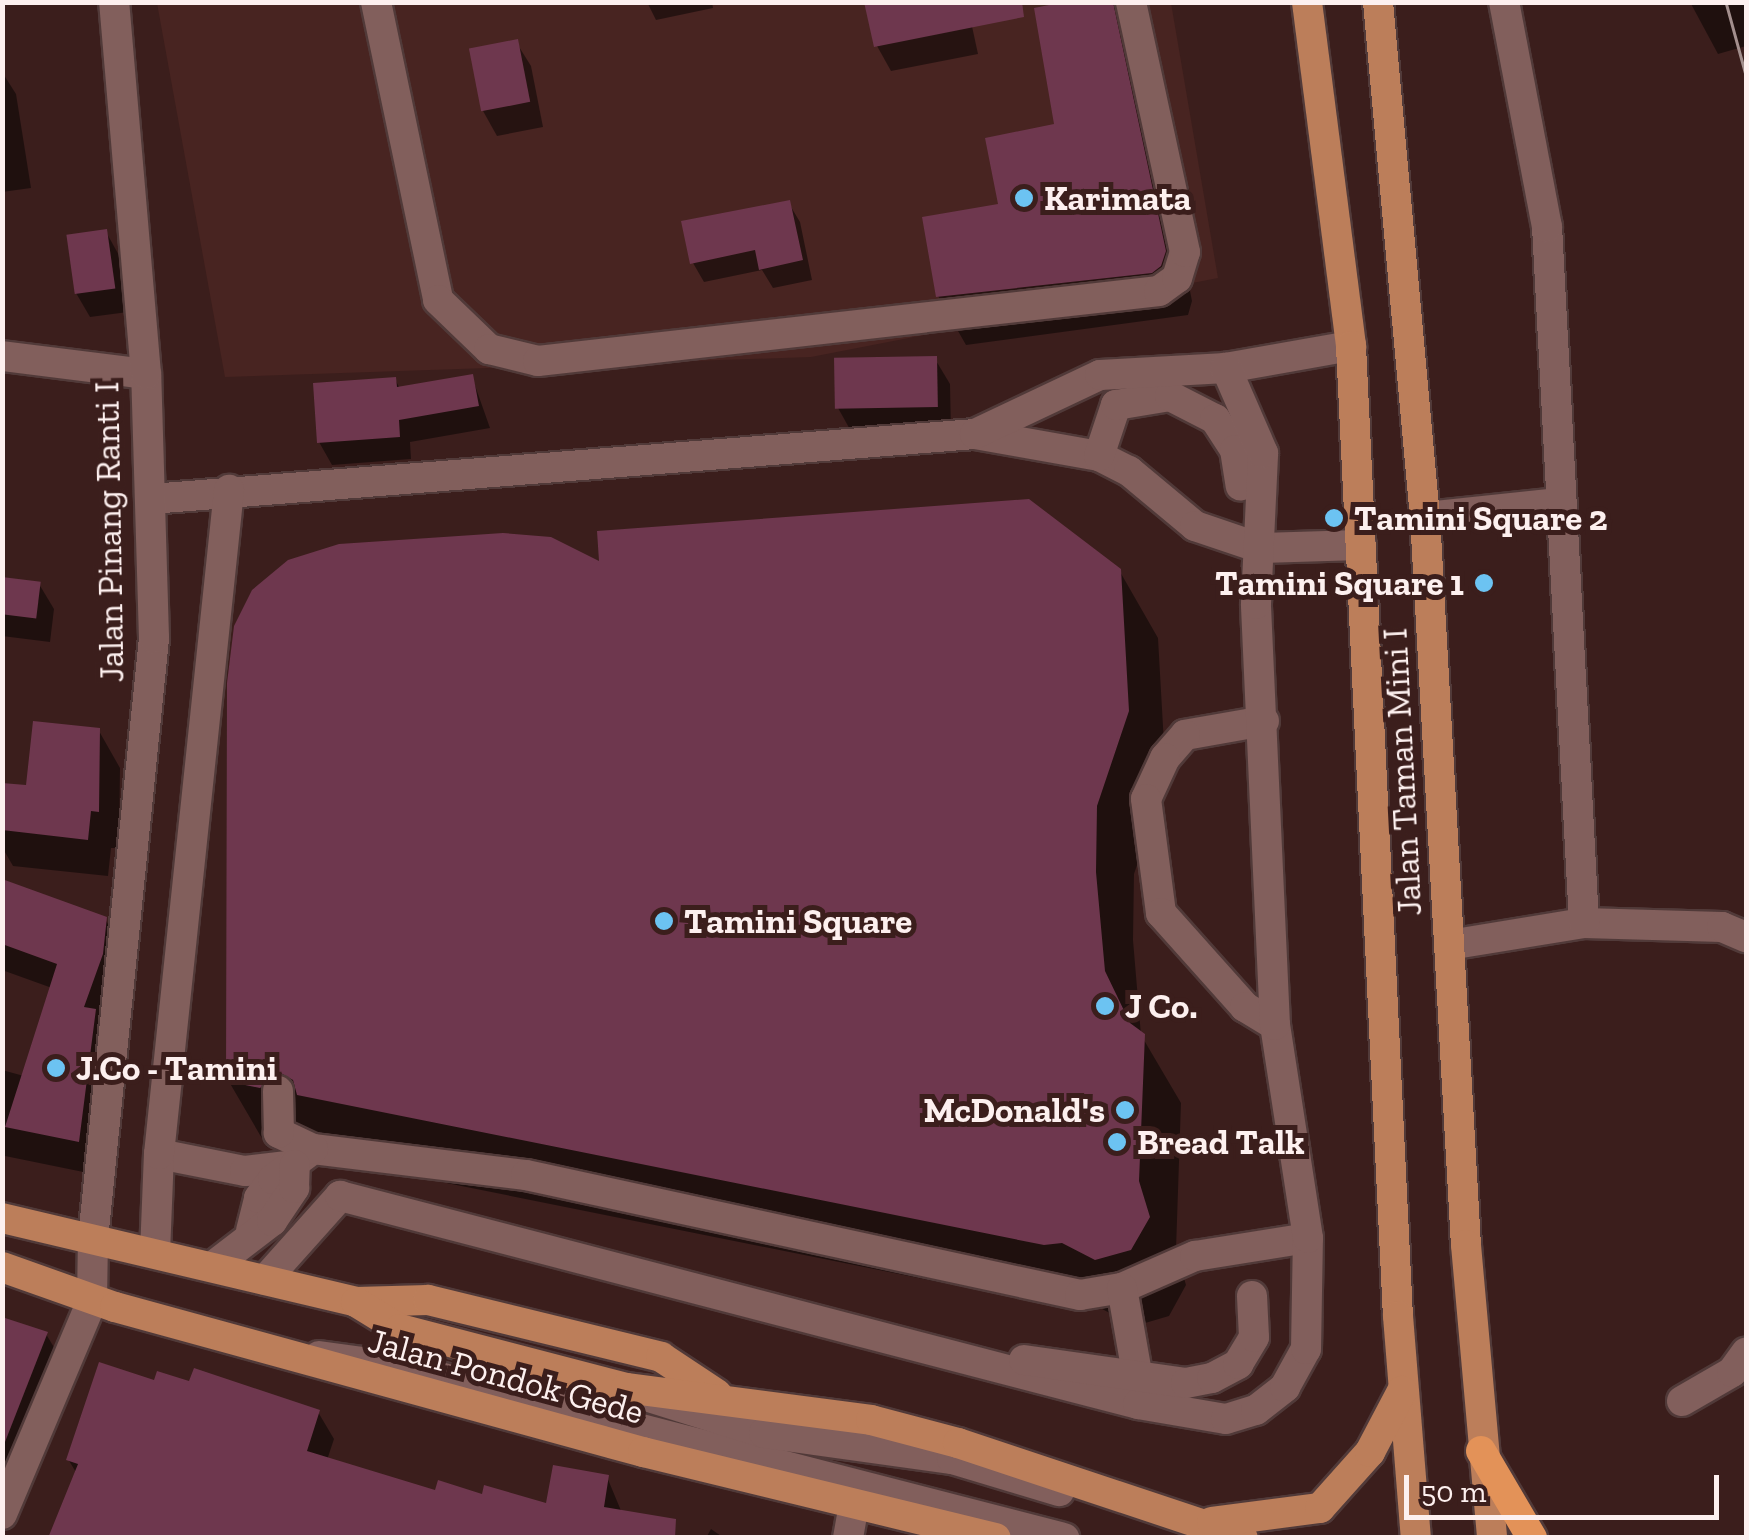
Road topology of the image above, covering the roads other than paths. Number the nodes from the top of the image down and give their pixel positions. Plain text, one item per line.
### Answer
1 (114, 2) edge
2 (376, 2) edge
3 (1131, 2) edge
4 (1307, 2) edge
5 (1504, 2) edge
6 (1382, 3) edge
7 (1351, 346) junction
8 (2, 356) edge
9 (1226, 368) junction
10 (146, 374) junction
11 (975, 434) junction
12 (1099, 456) junction
13 (1241, 486) dead end
14 (229, 490) junction
15 (151, 499) junction
16 (1558, 503) junction
17 (1426, 516) junction
18 (1361, 545) junction
19 (1260, 548) junction
20 (1264, 721) junction
21 (1584, 923) junction
22 (1746, 936) edge
23 (1450, 945) junction
24 (1275, 1025) junction
25 (278, 1091) dead end
26 (160, 1154) junction
27 (304, 1157) junction
28 (2, 1218) edge
29 (1308, 1238) junction
30 (92, 1239) junction
31 (155, 1253) junction
32 (2, 1267) edge
33 (212, 1267) junction
34 (265, 1280) junction
35 (1122, 1288) junction
36 (1252, 1296) dead end
37 (92, 1300) junction
38 (356, 1302) junction
39 (1746, 1353) edge
40 (287, 1355) junction
41 (968, 1360) junction
42 (1137, 1373) junction
43 (626, 1388) junction
44 (1403, 1389) junction
45 (720, 1397) junction
46 (1682, 1401) dead end
47 (1482, 1451) junction
48 (854, 1504) junction
49 (2, 1514) edge
50 (1202, 1530) edge
51 (848, 1538) edge
52 (996, 1538) edge
53 (1064, 1538) edge
54 (1242, 1538) edge
55 (1416, 1538) edge
56 (1492, 1538) edge
57 (1532, 1538) edge

1 - 10 street, Jalan Pinang Ranti I
2 - 3 street
4 - 7 main road, Jalan Taman Mini I
5 - 16 street
6 - 17 main road, Jalan Taman Mini I
7 - 9 street
7 - 18 main road, Jalan Taman Mini I
8 - 10 street
9 - 11 street
9 - 19 street
10 - 15 street, Jalan Pinang Ranti I
11 - 12 street
11 - 14 street
12 - 13 street
12 - 19 street
14 - 15 street
14 - 26 street
15 - 30 street, Jalan Pinang Ranti I
16 - 17 street
16 - 21 street
17 - 23 main road, Jalan Taman Mini I
18 - 19 street
18 - 44 main road, Jalan Taman Mini I
19 - 20 street
20 - 24 street
20 - 24 street
21 - 22 street
21 - 23 street
23 - 47 main road, Jalan Taman Mini I
24 - 29 street
25 - 27 street
26 - 27 street
26 - 31 street
27 - 33 street
27 - 35 street
28 - 30 main road, Jalan Pondok Gede
29 - 35 street
29 - 41 street
30 - 31 main road, Jalan Pondok Gede
30 - 37 street, Jalan Pinang Ranti I
31 - 33 main road, Jalan Pondok Gede
32 - 37 main road, Jalan Pondok Gede
33 - 34 main road, Jalan Pondok Gede
34 - 38 main road, Jalan Pondok Gede
34 - 41 street
35 - 42 street
36 - 42 street
37 - 40 main road, Jalan Pondok Gede
37 - 49 street
38 - 43 main road, Jalan Pondok Gede
38 - 45 main road, Jalan Pondok Gede
39 - 46 street
40 - 48 main road, Jalan Pondok Gede
40 - 53 street
41 - 42 street
43 - 45 main road, Jalan Pondok Gede
43 - 50 street
44 - 50 main road
44 - 55 main road, Jalan Taman Mini I
45 - 50 main road, Jalan Pondok Gede
47 - 56 main road, Jalan Taman Mini I
47 - 57 highway
48 - 51 street
48 - 52 main road, Jalan Pondok Gede
50 - 54 main road, Jalan Pondok Gede

